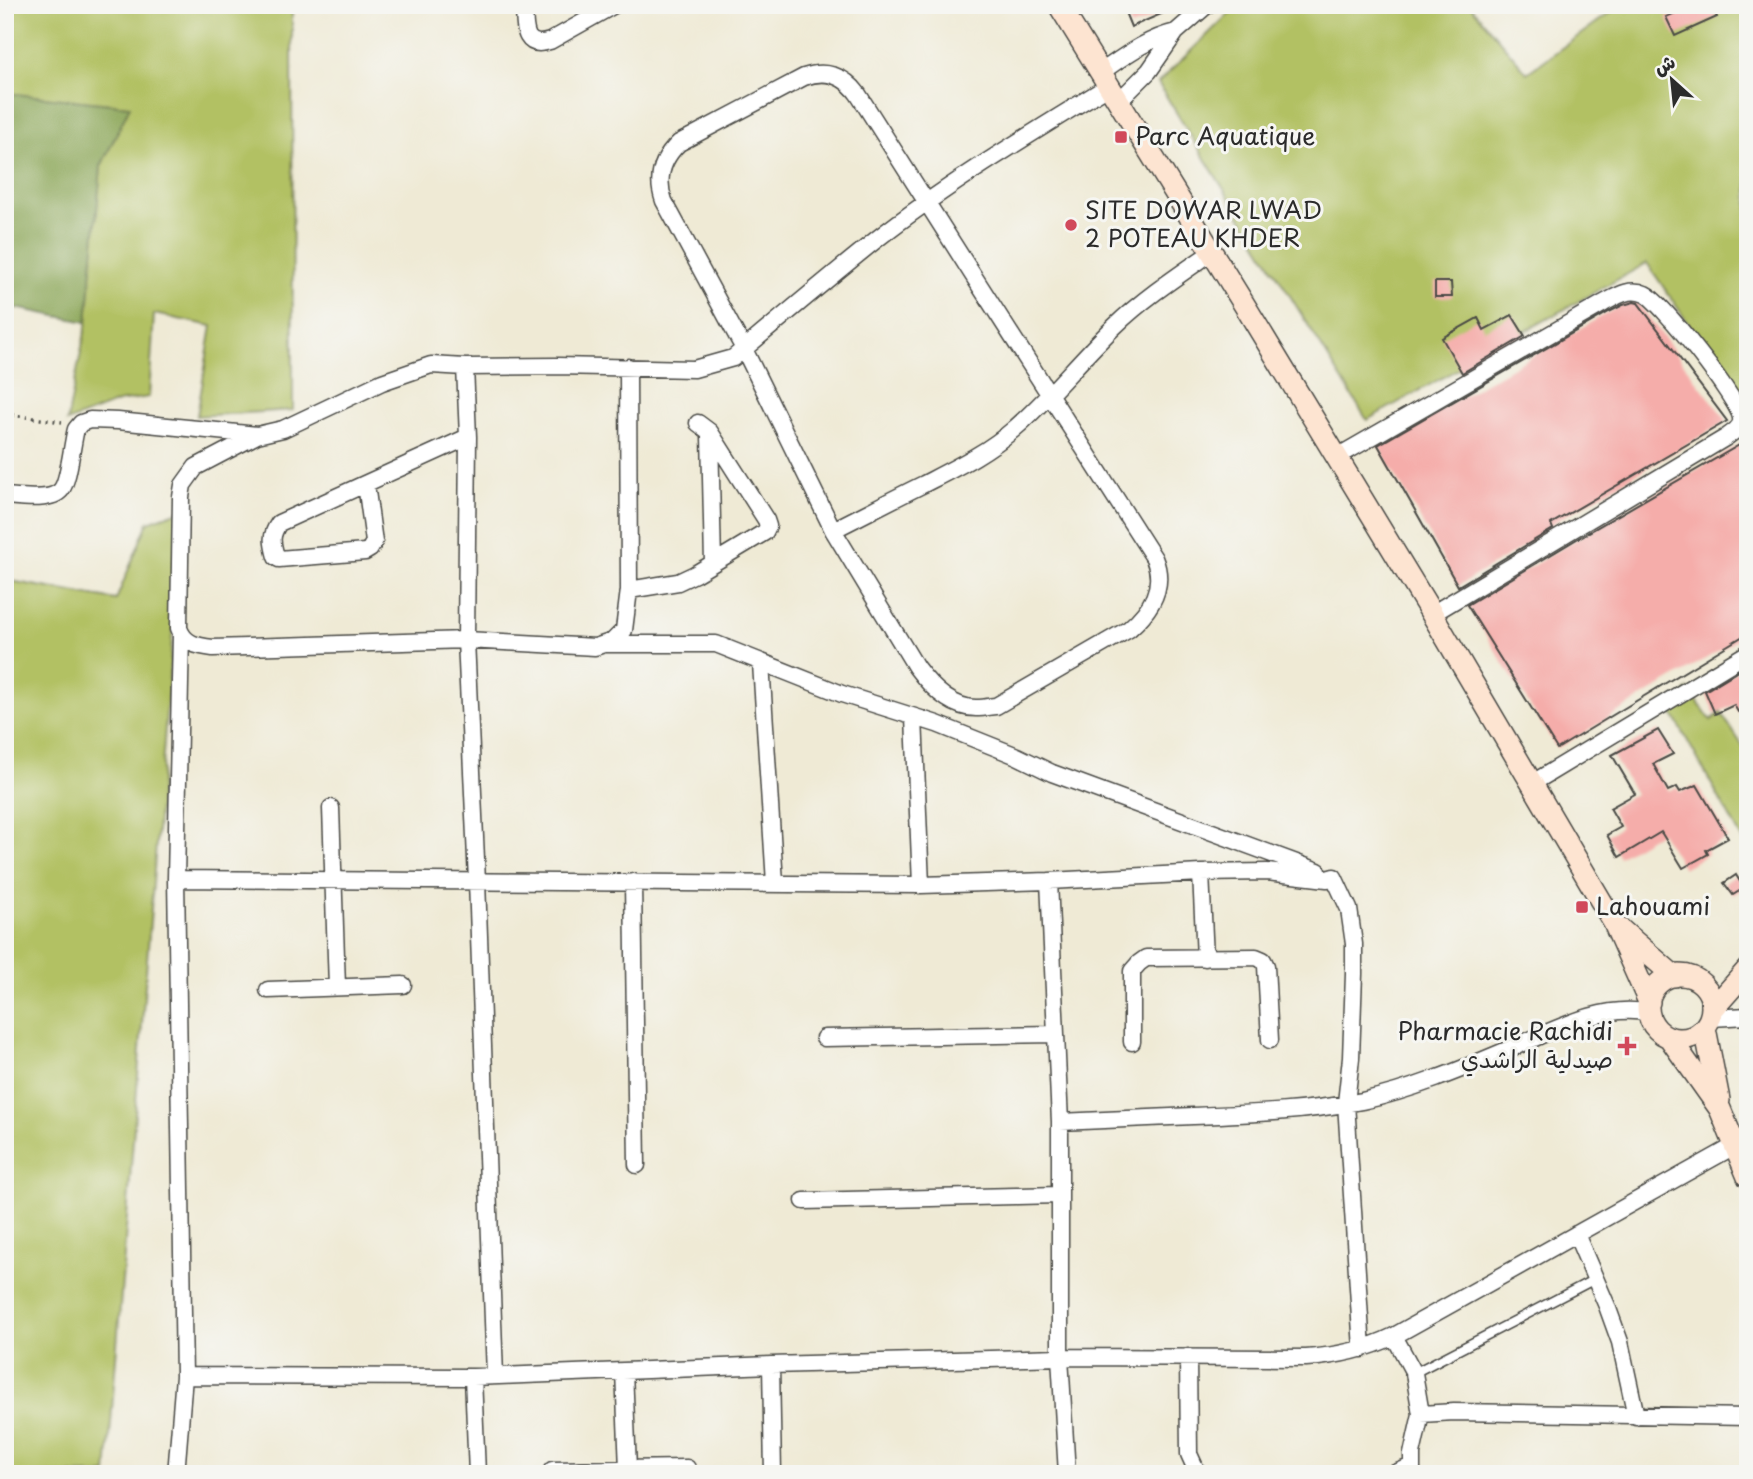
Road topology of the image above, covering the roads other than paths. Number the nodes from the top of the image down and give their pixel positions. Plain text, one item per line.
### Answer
1 (524, 5) edge
2 (614, 5) edge
3 (1059, 5) edge
4 (1207, 5) edge
5 (1176, 32) junction
6 (1110, 86) junction
7 (927, 204) junction
8 (1212, 251) junction
9 (744, 349) junction
10 (628, 367) junction
11 (465, 368) junction
12 (1049, 395) junction
13 (257, 435) junction
14 (468, 437) junction
15 (1338, 457) junction
16 (366, 484) junction
17 (5, 496) edge
18 (834, 530) junction
19 (713, 563) junction
20 (629, 590) junction
21 (1432, 614) junction
22 (181, 633) junction
23 (466, 640) junction
24 (605, 644) junction
25 (1748, 653) edge
26 (761, 663) junction
27 (915, 717) junction
28 (1531, 784) junction
29 (331, 808) dead end
30 (1201, 873) junction
31 (1334, 877) junction
32 (176, 879) junction
33 (334, 880) junction
34 (477, 881) junction
35 (1049, 881) junction
36 (633, 882) junction
37 (775, 883) junction
38 (921, 885) junction
39 (1614, 923) junction
40 (1205, 958) junction
41 (1748, 966) edge
42 (1674, 975) junction
43 (1703, 983) junction
44 (403, 985) dead end
45 (337, 988) junction
46 (268, 990) dead end
47 (1649, 1007) junction
48 (1748, 1016) edge
49 (1709, 1018) junction
50 (1056, 1034) junction
51 (1669, 1037) junction
52 (824, 1038) dead end
53 (1270, 1040) dead end
54 (1132, 1042) dead end
55 (1346, 1103) junction
56 (1720, 1109) junction
57 (1060, 1122) junction
58 (1736, 1145) junction
59 (637, 1165) dead end
60 (1748, 1177) edge
61 (1059, 1195) junction
62 (804, 1201) dead end
63 (1576, 1234) junction
64 (1595, 1279) junction
65 (1394, 1336) junction
66 (1362, 1349) junction
67 (1060, 1357) junction
68 (1188, 1357) junction
69 (771, 1365) junction
70 (624, 1371) junction
71 (1414, 1373) junction
72 (184, 1376) junction
73 (495, 1376) junction
74 (473, 1377) junction
75 (1421, 1414) junction
76 (1636, 1416) junction
77 (1748, 1417) edge
78 (688, 1468) dead end
79 (628, 1469) junction
80 (552, 1470) dead end
81 (1412, 1470) edge
82 (176, 1474) edge
83 (477, 1474) edge
84 (773, 1474) edge
85 (1067, 1474) edge
86 (1198, 1474) edge
87 (1393, 1474) edge

1 - 2 street
3 - 6 main road
4 - 5 street
5 - 6 street
5 - 6 street
6 - 7 street
6 - 8 main road
7 - 9 street
7 - 9 street
7 - 12 street
8 - 12 street
8 - 15 main road
9 - 10 street
9 - 18 street
10 - 11 street
10 - 20 street
11 - 13 street
11 - 14 street
12 - 18 street
12 - 18 street
13 - 17 street
13 - 22 street
14 - 16 street
14 - 23 street
15 - 21 main road
15 - 21 street
16 - 16 street
19 - 19 street
19 - 20 street
20 - 24 street
21 - 28 main road
22 - 23 street
22 - 32 street
23 - 24 street
23 - 34 street
24 - 26 street
25 - 28 street
26 - 27 street
26 - 37 street
27 - 31 street
27 - 38 street
28 - 39 main road
29 - 33 street
30 - 31 street
30 - 35 street
30 - 40 street
31 - 55 street
32 - 33 street
32 - 72 street
33 - 34 street
33 - 45 street
34 - 36 street
34 - 73 street
35 - 38 street
35 - 50 street
36 - 37 street
36 - 59 street
37 - 38 street
39 - 42 main road
39 - 47 main road
40 - 53 street
40 - 54 street
41 - 43 main road
41 - 49 main road
42 - 43 main road
42 - 47 main road
43 - 49 main road
44 - 45 street
45 - 46 street
47 - 51 main road
47 - 55 street
48 - 49 street
49 - 51 main road
49 - 56 main road
50 - 52 street
50 - 57 street
51 - 56 main road
55 - 57 street
55 - 66 street
56 - 58 main road
57 - 61 street
58 - 60 main road
58 - 63 street
61 - 62 street
61 - 67 street
63 - 64 street
63 - 65 street
64 - 71 lane
64 - 76 street
65 - 66 street
65 - 71 street
66 - 68 street
67 - 68 street
67 - 69 street
67 - 85 street
68 - 86 street
69 - 70 street
69 - 84 street
70 - 73 street
70 - 79 street
71 - 75 street
72 - 74 street
72 - 82 street
73 - 74 street
74 - 83 street
75 - 76 street
75 - 81 street
76 - 77 street
78 - 79 street
79 - 80 street
81 - 87 street

